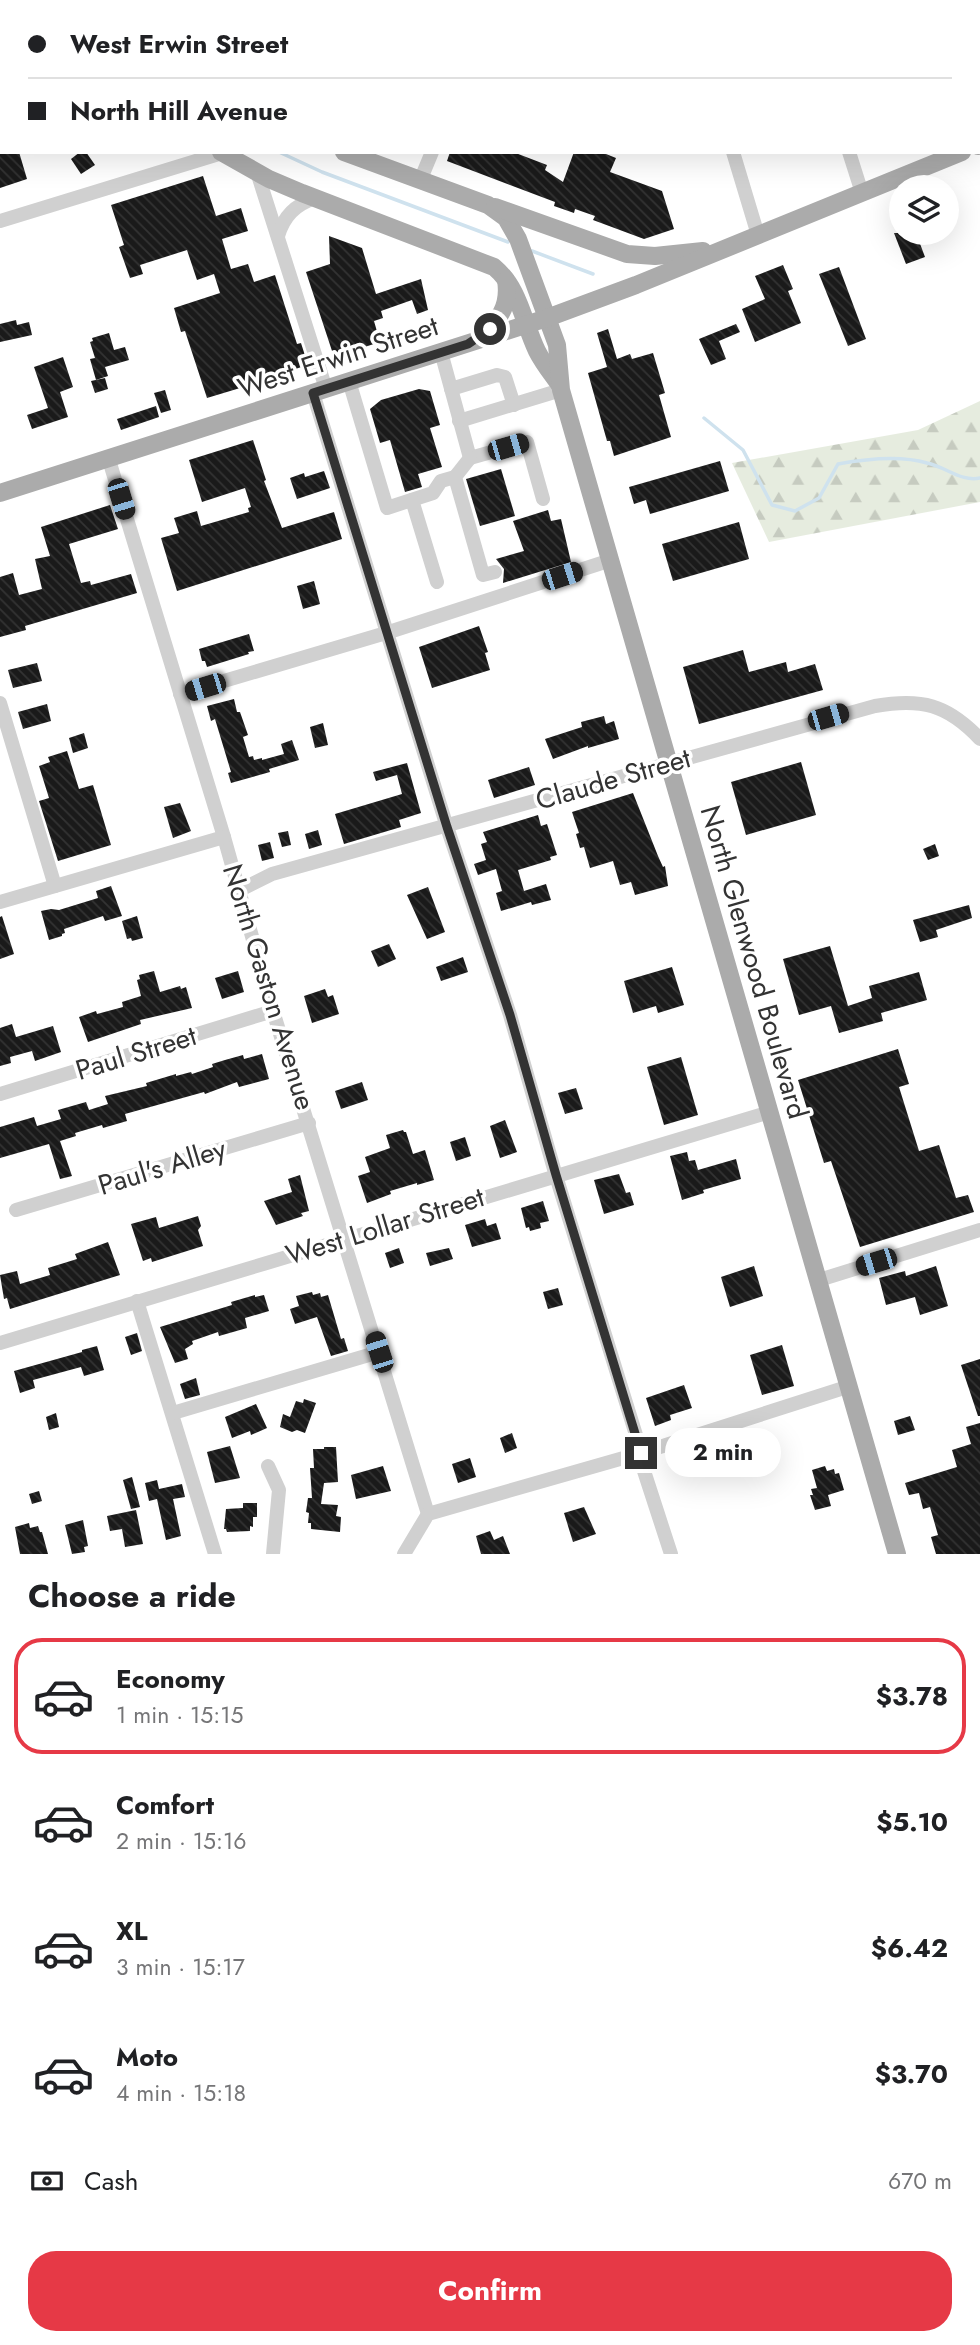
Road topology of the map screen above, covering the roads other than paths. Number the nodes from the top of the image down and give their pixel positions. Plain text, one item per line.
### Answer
1 (173, 154) edge
2 (349, 154) edge
3 (431, 154) edge
4 (734, 154) edge
5 (850, 154) edge
6 (955, 154) edge
7 (231, 155) edge
8 (257, 172) junction
9 (153, 173) junction
10 (420, 181) junction
11 (862, 192) junction
12 (315, 198) junction
13 (488, 205) junction
14 (0, 221) edge
15 (758, 235) junction
16 (278, 236) junction
17 (724, 249) junction
18 (505, 279) junction
19 (547, 318) junction
20 (528, 324) junction
21 (468, 344) junction
22 (441, 352) junction
23 (349, 381) junction
24 (560, 387) junction
25 (451, 389) junction
26 (320, 391) junction
27 (514, 405) junction
28 (459, 421) junction
29 (470, 458) junction
30 (108, 460) junction
31 (455, 477) junction
32 (0, 493) edge
33 (543, 499) dead end
34 (412, 500) junction
35 (611, 561) junction
36 (495, 572) dead end
37 (437, 582) dead end
38 (386, 633) junction
39 (180, 694) junction
40 (1, 709) edge
41 (980, 739) edge
42 (669, 763) junction
43 (447, 827) junction
44 (224, 837) junction
45 (55, 886) junction
46 (240, 890) junction
47 (0, 902) edge
48 (273, 1011) junction
49 (0, 1094) edge
50 (770, 1112) junction
51 (309, 1123) junction
52 (556, 1175) junction
53 (16, 1210) dead end
54 (980, 1230) edge
55 (344, 1238) junction
56 (819, 1280) junction
57 (137, 1301) junction
58 (0, 1343) edge
59 (379, 1352) junction
60 (850, 1386) junction
61 (173, 1413) junction
62 (641, 1453) junction
63 (268, 1466) dead end
64 (428, 1514) junction
65 (215, 1554) edge
66 (273, 1554) edge
67 (404, 1554) edge
68 (671, 1554) edge
69 (897, 1554) edge

1 - 9 street
2 - 10 main road
3 - 10 street
4 - 15 street
5 - 11 street
6 - 11 main road, West Erwin Street
7 - 8 main road
7 - 9 street
8 - 12 main road
8 - 16 street
9 - 14 street
10 - 13 main road
11 - 15 main road, West Erwin Street
12 - 16 street
12 - 18 main road
13 - 17 main road
13 - 19 main road, North Glenwood Boulevard
15 - 17 main road, West Erwin Street
16 - 26 street
17 - 19 main road, West Erwin Street
18 - 20 main road, North Glenwood Boulevard
18 - 21 main road
19 - 20 main road, West Erwin Street
19 - 24 main road, North Glenwood Boulevard
20 - 21 main road, West Erwin Street
20 - 24 main road, North Glenwood Boulevard
21 - 22 main road, West Erwin Street
22 - 23 main road, West Erwin Street
22 - 25 street
23 - 26 main road, West Erwin Street
23 - 34 street
24 - 27 street
24 - 35 main road, North Glenwood Boulevard
25 - 27 street
25 - 28 street
26 - 30 main road, West Erwin Street
26 - 38 street
27 - 28 street
28 - 29 street
29 - 31 street
29 - 33 street
30 - 32 main road, West Erwin Street
30 - 39 street, North Gaston Avenue
31 - 34 street
31 - 36 street
34 - 37 street
35 - 38 street
35 - 42 main road, North Glenwood Boulevard
38 - 39 street
38 - 43 street
39 - 44 street, North Gaston Avenue
40 - 45 street
41 - 42 street, Claude Street
42 - 43 street, Claude Street
42 - 50 main road, North Glenwood Boulevard
43 - 46 street, Claude Street
43 - 52 street
44 - 45 street
44 - 46 street, North Gaston Avenue
45 - 47 street
46 - 48 street, North Gaston Avenue
48 - 49 street, Paul Street
48 - 51 street, North Gaston Avenue
50 - 52 street, West Lollar Street
50 - 56 main road, North Glenwood Boulevard
51 - 53 street, Paul's Alley
51 - 55 street, North Gaston Avenue
52 - 55 street, West Lollar Street
52 - 62 street
54 - 56 street
55 - 57 street, West Lollar Street
55 - 59 street, North Gaston Avenue
56 - 60 main road, North Glenwood Boulevard
57 - 58 street, West Lollar Street
57 - 61 street
59 - 61 street
59 - 64 street, North Gaston Avenue
60 - 62 street
60 - 69 main road, North Glenwood Boulevard
61 - 65 street
62 - 64 street
62 - 68 street
63 - 66 street
64 - 67 street

